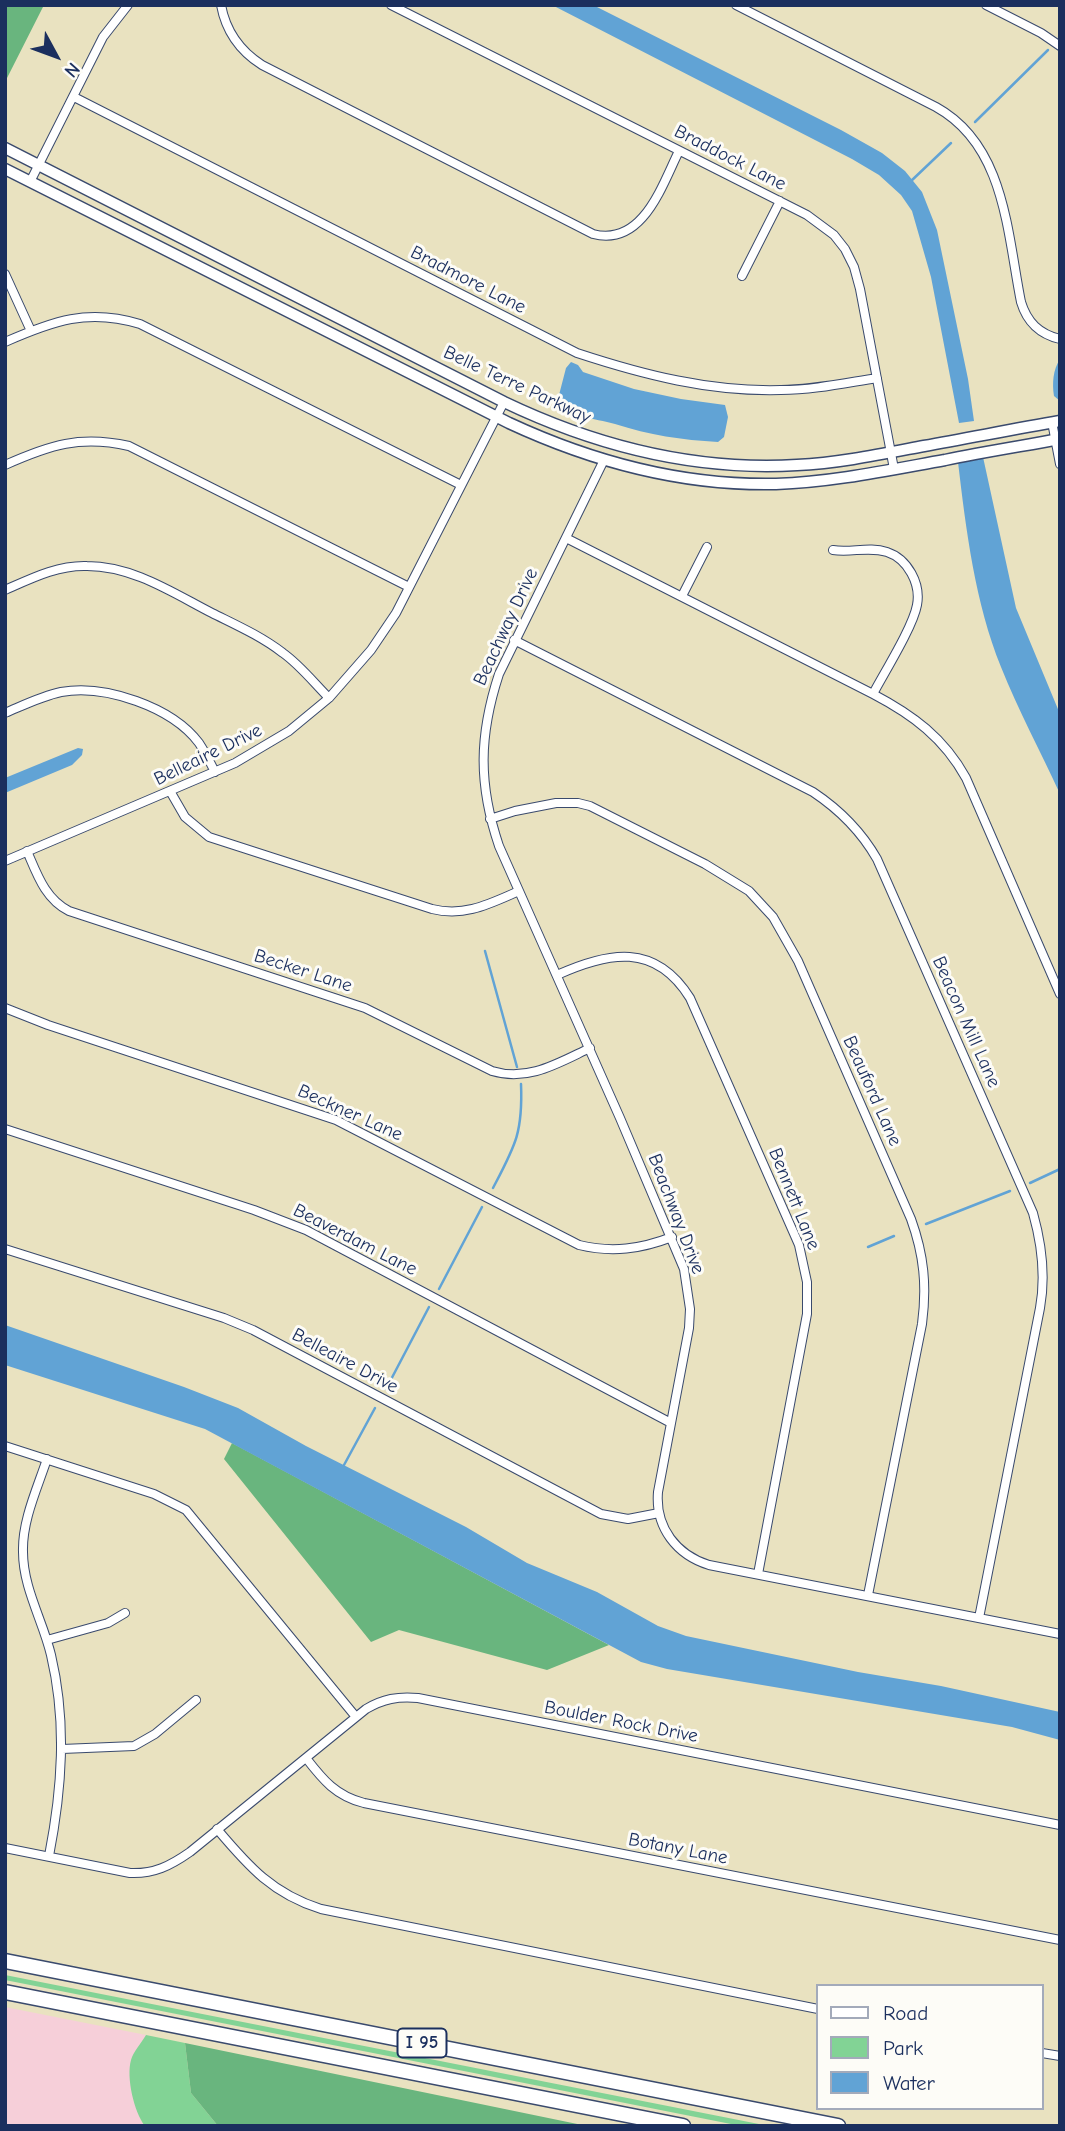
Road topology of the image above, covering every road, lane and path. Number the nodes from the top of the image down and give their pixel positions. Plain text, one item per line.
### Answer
1 (128, 5) edge
2 (221, 5) edge
3 (391, 5) edge
4 (736, 5) edge
5 (986, 5) edge
6 (1060, 46) edge
7 (74, 97) junction
8 (5, 148) edge
9 (679, 151) junction
10 (39, 164) junction
11 (5, 169) edge
12 (30, 182) junction
13 (780, 201) junction
14 (5, 274) edge
15 (742, 276) dead end
16 (31, 331) junction
17 (1060, 339) edge
18 (5, 342) edge
19 (877, 378) junction
20 (504, 402) junction
21 (497, 417) junction
22 (1056, 421) edge
23 (1057, 439) edge
24 (891, 452) junction
25 (604, 460) junction
26 (1060, 464) edge
27 (5, 465) edge
28 (894, 469) junction
29 (461, 485) junction
30 (566, 538) junction
31 (707, 547) dead end
32 (833, 550) dead end
33 (409, 587) junction
34 (5, 590) edge
35 (682, 596) junction
36 (514, 640) junction
37 (873, 694) junction
38 (329, 698) junction
39 (5, 713) edge
40 (215, 772) junction
41 (170, 791) junction
42 (490, 819) junction
43 (27, 851) junction
44 (5, 860) edge
45 (519, 891) junction
46 (556, 975) junction
47 (1060, 994) edge
48 (5, 1007) edge
49 (590, 1048) junction
50 (5, 1129) edge
51 (672, 1237) junction
52 (5, 1248) edge
53 (671, 1423) junction
54 (5, 1446) edge
55 (47, 1459) junction
56 (659, 1513) junction
57 (758, 1574) junction
58 (868, 1595) junction
59 (125, 1613) dead end
60 (979, 1618) junction
61 (1060, 1634) edge
62 (47, 1640) junction
63 (196, 1700) dead end
64 (356, 1717) junction
65 (62, 1749) junction
66 (306, 1758) junction
67 (1060, 1825) edge
68 (217, 1829) junction
69 (5, 1848) edge
70 (50, 1856) junction
71 (1060, 1940) edge
72 (5, 1961) edge
73 (5, 1992) edge
74 (816, 2009) edge
75 (683, 2126) edge
76 (838, 2126) edge

1 - 7 street
2 - 9 street
3 - 9 street, Braddock Lane
4 - 17 street
5 - 6 street
7 - 10 street
7 - 19 street, Bradmore Lane
8 - 10 main road, Belle Terre Parkway
9 - 13 street, Braddock Lane
10 - 12 street
10 - 20 main road, Belle Terre Parkway
11 - 12 main road, Belle Terre Parkway
12 - 21 main road, Belle Terre Parkway
13 - 15 street
13 - 19 street, Braddock Lane
14 - 16 street
16 - 18 street
16 - 29 street
19 - 24 street, Braddock Lane
20 - 21 street, Belleaire Drive
20 - 24 main road, Belle Terre Parkway
21 - 25 main road, Belle Terre Parkway
21 - 29 street, Belleaire Drive
22 - 23 street
22 - 24 main road, Belle Terre Parkway
23 - 26 street
23 - 28 main road, Belle Terre Parkway
24 - 28 street, Braddock Lane
25 - 28 main road, Belle Terre Parkway
25 - 30 street, Beachway Drive
27 - 33 street
29 - 33 street, Belleaire Drive
30 - 35 street
30 - 36 street, Beachway Drive
31 - 35 street
32 - 37 street
33 - 38 street, Belleaire Drive
34 - 38 street
35 - 37 street
36 - 42 street, Beachway Drive
36 - 60 street, Beacon Mill Lane
37 - 47 street
38 - 40 street, Belleaire Drive
39 - 40 street
40 - 41 street, Belleaire Drive
41 - 43 street, Belleaire Drive
41 - 45 street
42 - 45 street, Beachway Drive
42 - 58 street, Beauford Lane
43 - 44 street, Belleaire Drive
43 - 49 street, Becker Lane
45 - 46 street, Beachway Drive
46 - 49 street, Beachway Drive
46 - 57 street, Bennett Lane
48 - 51 street, Beckner Lane
49 - 51 street, Beachway Drive
50 - 53 street, Beaverdam Lane
51 - 53 street, Beachway Drive
52 - 56 street, Belleaire Drive
53 - 56 street, Beachway Drive
54 - 55 street
55 - 62 street
55 - 64 street
56 - 57 street
57 - 58 street
58 - 60 street
59 - 62 street
60 - 61 street
62 - 65 street
63 - 65 street
64 - 66 street, Boulder Rock Drive
64 - 67 street, Boulder Rock Drive
65 - 70 street
66 - 68 street, Boulder Rock Drive
66 - 71 street, Botany Lane
68 - 70 street, Boulder Rock Drive
68 - 74 street
69 - 70 street, Boulder Rock Drive
72 - 76 highway, I 95
73 - 75 highway, I 95

